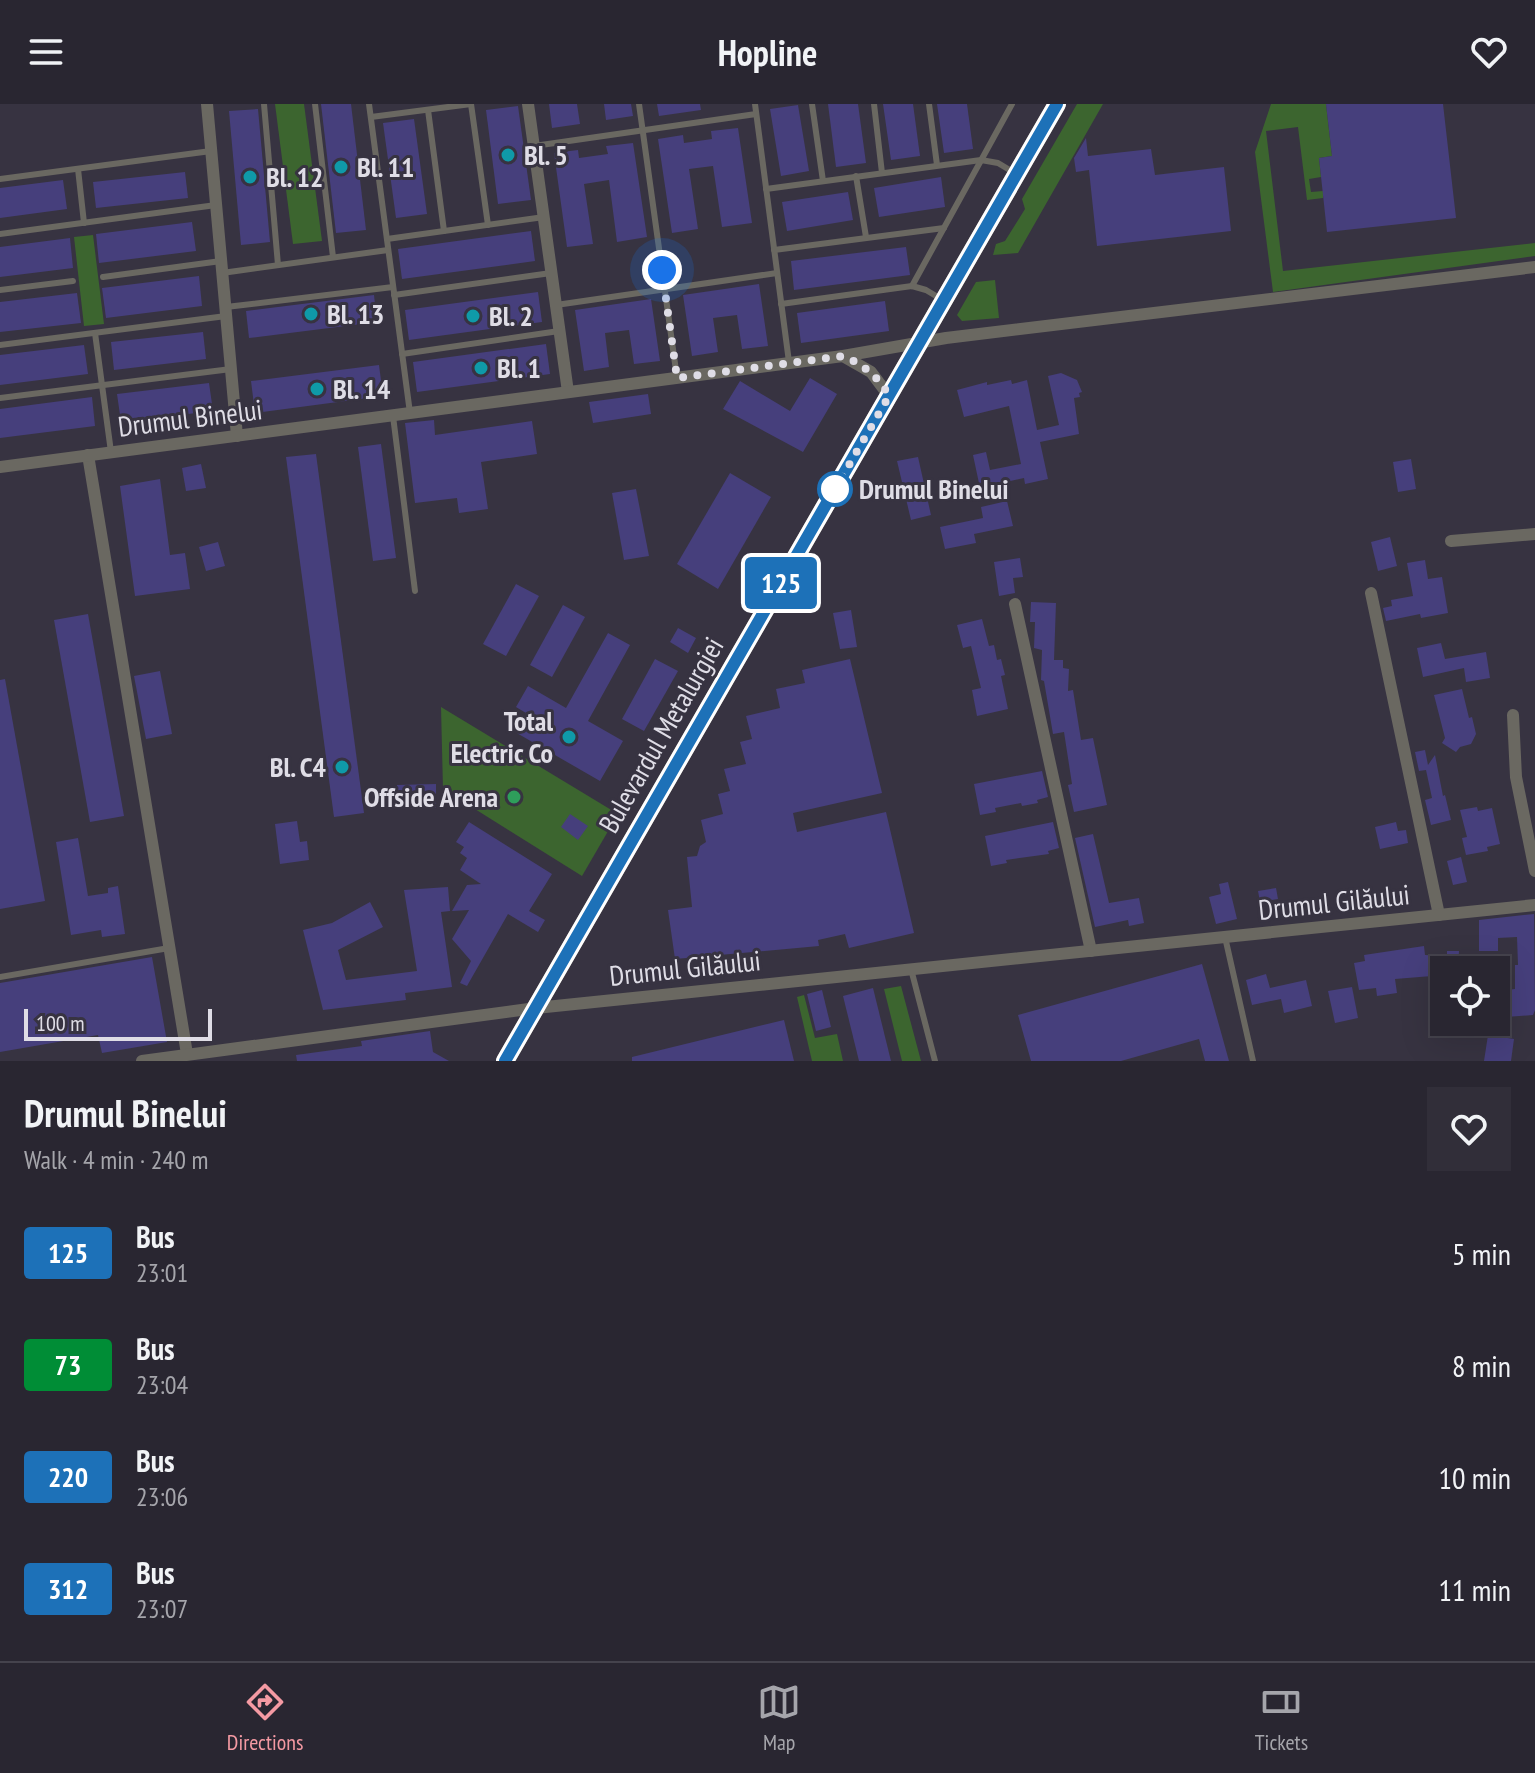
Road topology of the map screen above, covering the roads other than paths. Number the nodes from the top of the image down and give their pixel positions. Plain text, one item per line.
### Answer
1 (207, 104) edge
2 (264, 104) edge
3 (315, 104) edge
4 (369, 104) edge
5 (473, 104) edge
6 (528, 104) edge
7 (639, 104) edge
8 (755, 104) edge
9 (812, 104) edge
10 (874, 104) edge
11 (929, 104) edge
12 (1012, 104) edge
13 (1057, 104) edge
14 (428, 110) junction
15 (756, 114) junction
16 (371, 117) junction
17 (643, 130) junction
18 (534, 146) junction
19 (211, 151) junction
20 (981, 160) junction
21 (937, 165) junction
22 (78, 169) junction
23 (882, 173) junction
24 (1016, 174) junction
25 (856, 176) junction
26 (0, 179) edge
27 (823, 181) junction
28 (766, 189) junction
29 (216, 205) junction
30 (544, 217) junction
31 (84, 223) junction
32 (488, 225) junction
33 (944, 228) junction
34 (444, 231) junction
35 (0, 234) edge
36 (866, 237) junction
37 (387, 239) junction
38 (388, 250) junction
39 (774, 250) junction
40 (333, 257) junction
41 (278, 265) junction
42 (222, 267) junction
43 (1535, 267) edge
44 (551, 273) junction
45 (777, 273) junction
46 (103, 277) dead end
47 (73, 281) dead end
48 (912, 286) junction
49 (665, 289) junction
50 (0, 290) edge
51 (394, 291) junction
52 (944, 301) junction
53 (781, 304) junction
54 (556, 305) junction
55 (226, 312) junction
56 (559, 331) junction
57 (95, 333) junction
58 (919, 342) junction
59 (0, 345) edge
60 (402, 354) junction
61 (843, 356) junction
62 (789, 363) junction
63 (231, 369) junction
64 (677, 378) junction
65 (102, 385) junction
66 (568, 392) junction
67 (889, 396) junction
68 (0, 398) edge
69 (410, 413) junction
70 (393, 415) junction
71 (237, 436) junction
72 (111, 453) junction
73 (88, 455) junction
74 (0, 467) edge
75 (1535, 534) edge
76 (1451, 541) dead end
77 (415, 591) dead end
78 (1371, 593) dead end
79 (1015, 604) dead end
80 (1513, 715) dead end
81 (1535, 871) edge
82 (1535, 905) edge
83 (1439, 915) junction
84 (1225, 937) junction
85 (169, 948) junction
86 (1091, 951) junction
87 (911, 969) junction
88 (0, 977) edge
89 (536, 1008) junction
90 (181, 1057) edge
91 (142, 1061) edge
92 (505, 1061) edge
93 (935, 1061) edge
94 (1253, 1061) edge

1 - 19 street
2 - 41 lane
3 - 40 lane
4 - 16 lane
5 - 14 lane
5 - 32 lane
6 - 18 street
7 - 17 lane
8 - 15 lane
9 - 27 lane
10 - 23 lane
11 - 21 lane
12 - 20 lane
13 - 24 main road, Bulevardul Metalurgiei
14 - 16 lane
14 - 34 lane
15 - 17 lane
15 - 28 lane
16 - 37 lane
17 - 18 lane
17 - 49 lane
18 - 30 street
19 - 22 lane
19 - 29 street
20 - 21 lane
20 - 24 lane
20 - 33 lane
21 - 23 lane
22 - 26 lane
22 - 31 lane
23 - 25 lane
24 - 52 main road, Bulevardul Metalurgiei
25 - 27 lane
25 - 36 lane
27 - 28 lane
28 - 39 lane
29 - 31 lane
29 - 42 street
30 - 32 lane
30 - 44 street
31 - 35 lane
32 - 34 lane
33 - 36 lane
33 - 48 lane
34 - 37 lane
36 - 39 lane
37 - 38 lane
38 - 40 lane
38 - 51 lane
39 - 45 lane
40 - 41 lane
41 - 42 lane
42 - 46 lane
42 - 55 street
43 - 58 street, Drumul Binelui
44 - 51 lane
44 - 54 street
45 - 49 lane
45 - 53 lane
47 - 50 lane
48 - 52 lane
48 - 53 lane
49 - 54 lane
49 - 64 lane
51 - 55 lane
51 - 60 lane
52 - 58 main road, Bulevardul Metalurgiei
53 - 62 lane
54 - 56 street
55 - 57 lane
55 - 63 street
56 - 60 lane
56 - 66 street
57 - 59 lane
57 - 65 lane
58 - 61 street, Drumul Binelui
58 - 67 main road, Bulevardul Metalurgiei
60 - 69 lane
61 - 62 street, Drumul Binelui
61 - 67 street
62 - 64 street, Drumul Binelui
63 - 65 lane
63 - 71 street
64 - 66 street, Drumul Binelui
65 - 68 lane
65 - 72 lane
66 - 69 street, Drumul Binelui
67 - 89 main road, Bulevardul Metalurgiei
69 - 70 street, Drumul Binelui
70 - 71 street, Drumul Binelui
70 - 77 lane
71 - 72 street, Drumul Binelui
72 - 73 street, Drumul Binelui
73 - 74 street, Drumul Binelui
73 - 85 street, Drumul Binelui
75 - 76 street
78 - 83 street, Drumul Gilăului
79 - 86 street
80 - 81 street
82 - 83 street, Drumul Gilăului
83 - 84 street, Drumul Gilăului
84 - 86 street, Drumul Gilăului
84 - 94 lane
85 - 88 lane
85 - 90 street, Drumul Binelui
86 - 87 street, Drumul Gilăului
87 - 89 street, Drumul Gilăului
87 - 93 lane
89 - 90 street, Drumul Gilăului
89 - 92 main road, Bulevardul Metalurgiei
90 - 91 street, Drumul Gilăului

